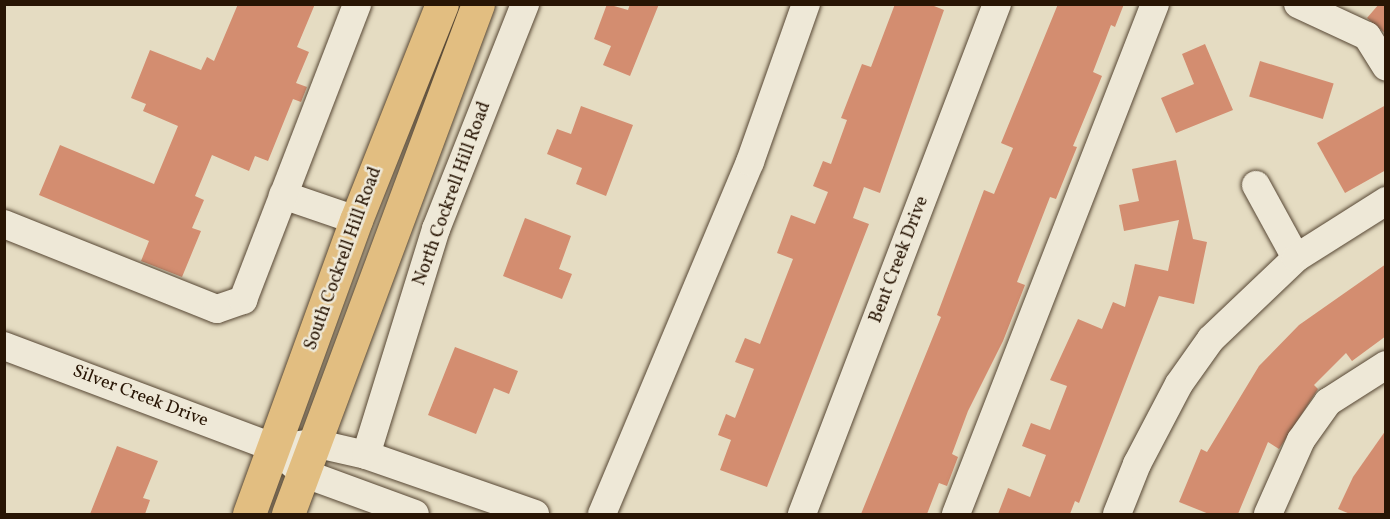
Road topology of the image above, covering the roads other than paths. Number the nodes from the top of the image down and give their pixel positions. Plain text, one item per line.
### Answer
1 (357, 4) edge
2 (442, 4) edge
3 (478, 4) edge
4 (525, 4) edge
5 (806, 4) edge
6 (998, 4) edge
7 (1155, 4) edge
8 (1298, 4) edge
9 (1386, 66) edge
10 (1256, 185) dead end
11 (283, 195) junction
12 (1386, 201) edge
13 (356, 220) junction
14 (4, 224) edge
15 (1296, 258) junction
16 (4, 346) edge
17 (1386, 365) edge
18 (275, 448) junction
19 (366, 455) junction
20 (309, 458) junction
21 (345, 503) edge
22 (249, 514) edge
23 (288, 514) edge
24 (415, 514) edge
25 (535, 514) edge
26 (602, 514) edge
27 (802, 514) edge
28 (956, 514) edge
29 (1118, 514) edge
30 (1268, 514) edge

1 - 11 street
2 - 13 main road, South Cockrell Hill Road
3 - 20 main road, South Cockrell Hill Road
4 - 19 street, North Cockrell Hill Road
5 - 26 street
6 - 27 street, Bent Creek Drive
7 - 28 street
8 - 9 street
10 - 15 street
11 - 13 street
11 - 14 street
12 - 15 street
13 - 18 main road, South Cockrell Hill Road
15 - 29 street
16 - 18 street, Silver Creek Drive
17 - 30 street
18 - 20 street, Silver Creek Drive
18 - 22 main road, South Cockrell Hill Road
19 - 20 street, Silver Creek Drive
19 - 25 street, Silver Creek Drive
20 - 21 street, Silver Creek Drive
20 - 23 main road, South Cockrell Hill Road
21 - 24 street, Silver Creek Drive

